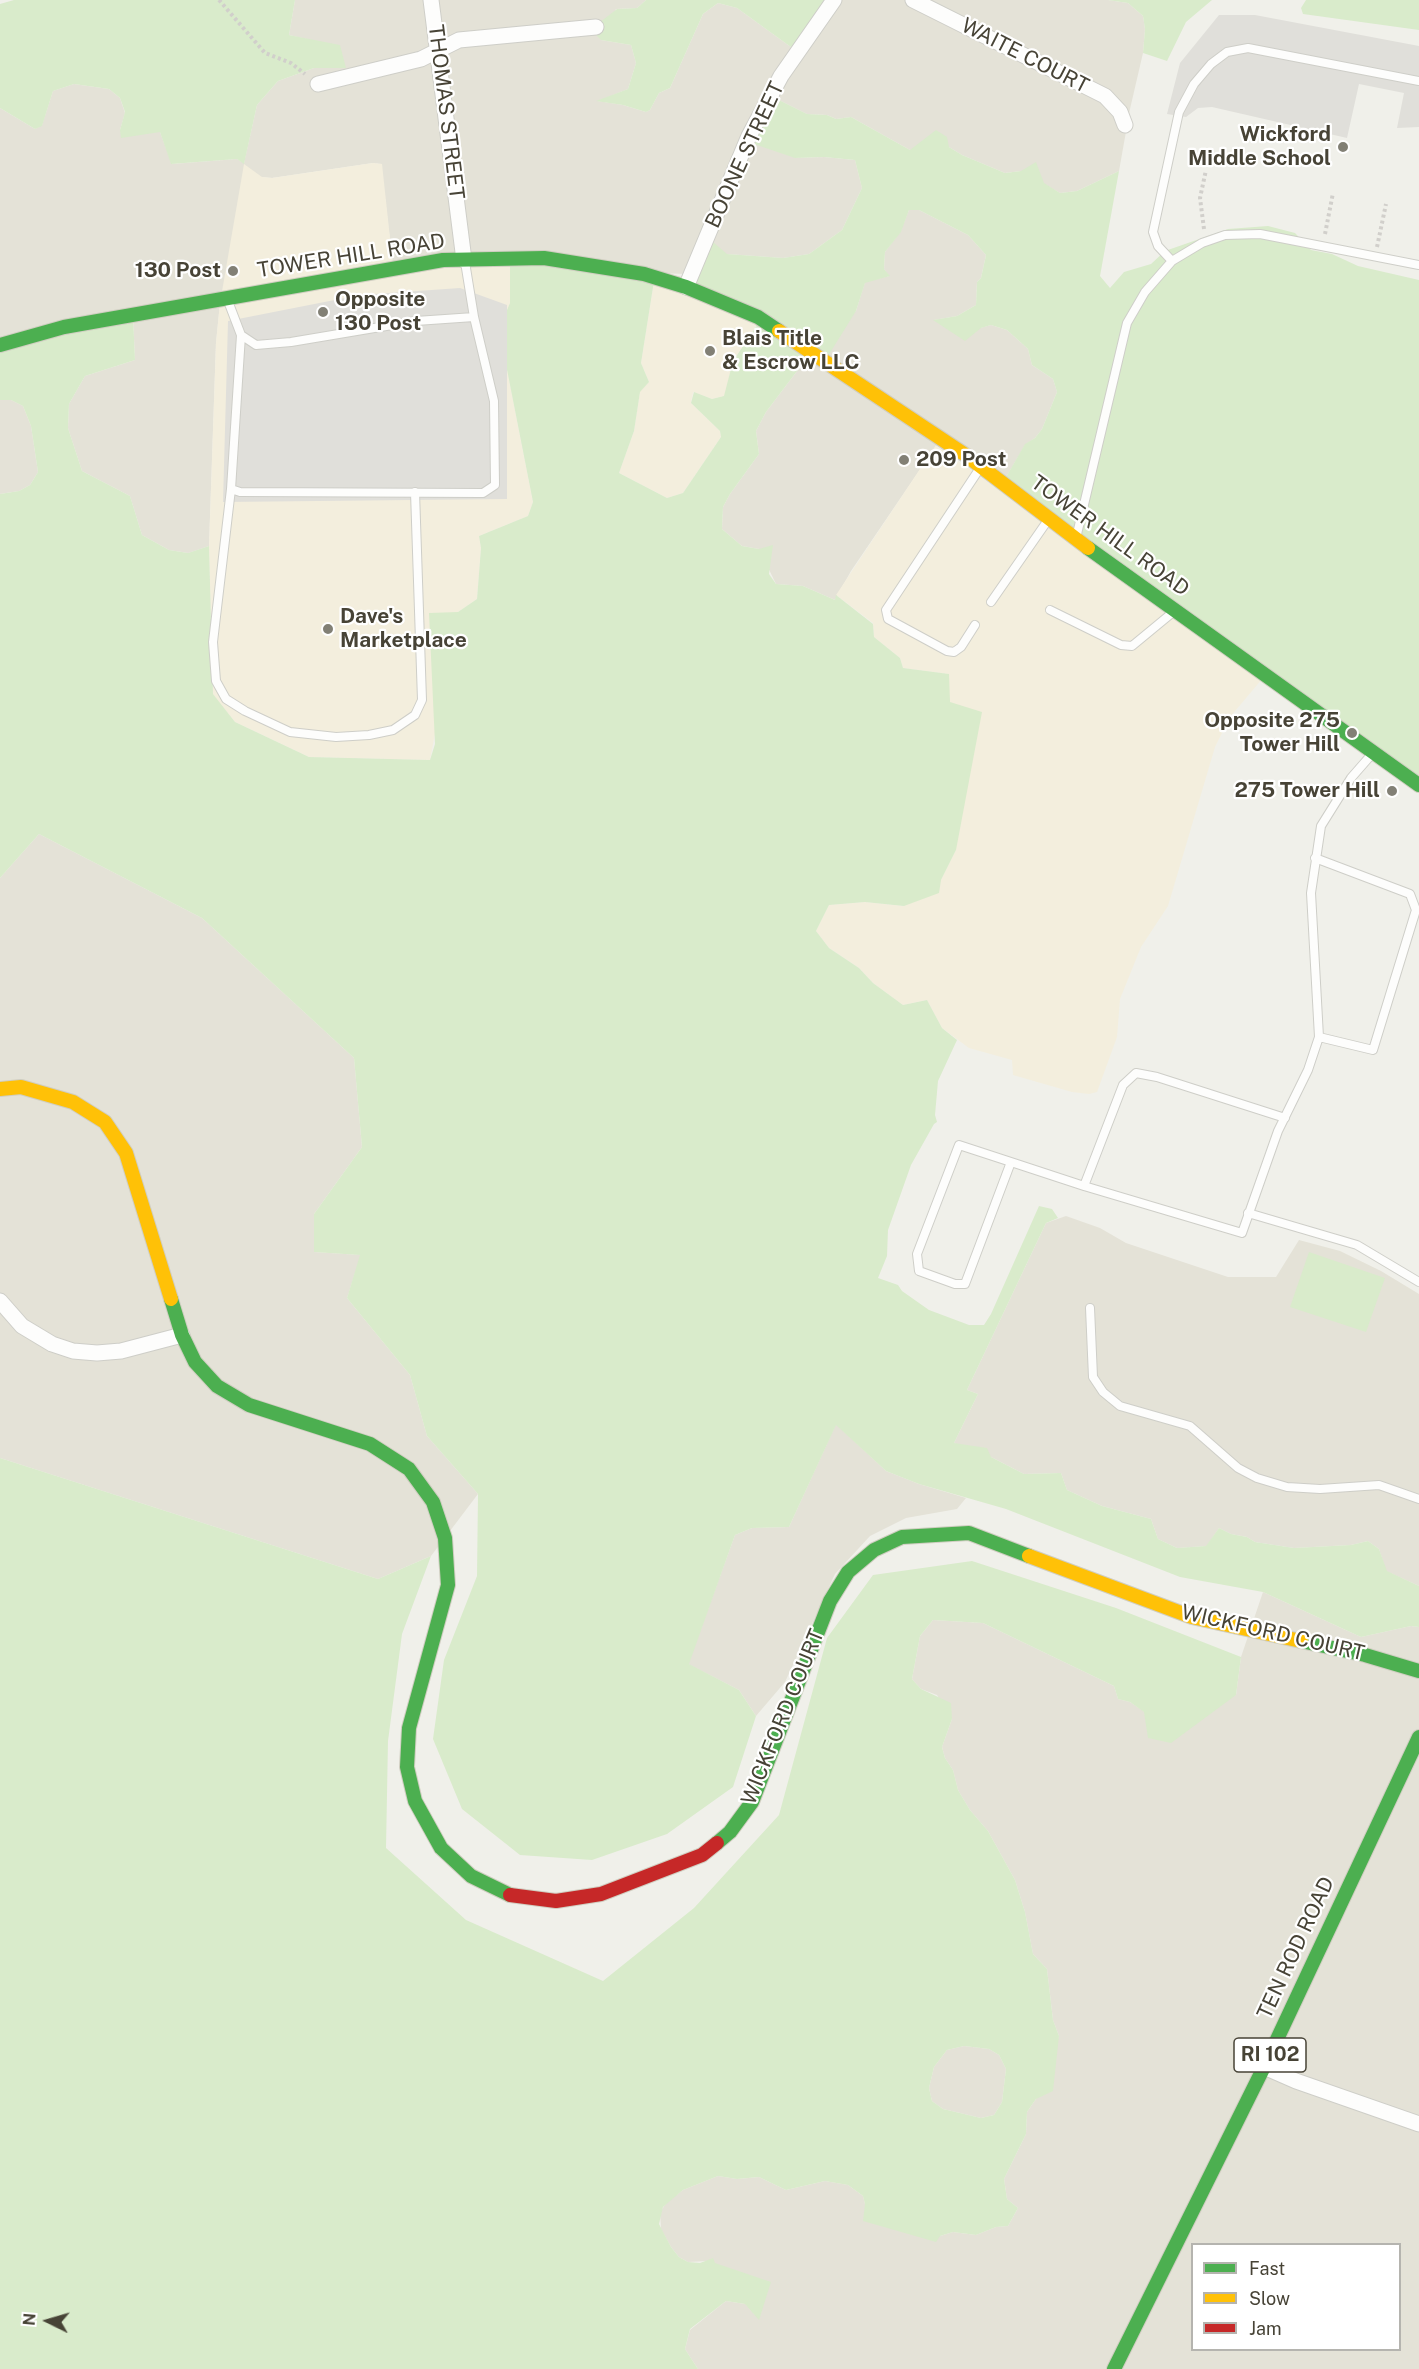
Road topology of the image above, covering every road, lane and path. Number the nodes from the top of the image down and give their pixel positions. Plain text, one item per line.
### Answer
1 (219, 0) edge
2 (431, 0) edge
3 (834, 0) edge
4 (913, 0) edge
5 (596, 27) dead end
6 (438, 49) junction
7 (1419, 81) edge
8 (318, 84) joint
9 (1125, 125) dead end
10 (1206, 170) dead end
11 (1333, 194) dead end
12 (1386, 204) dead end
13 (1205, 242) junction
14 (1323, 246) junction
15 (1376, 256) junction
16 (464, 260) junction
17 (1172, 261) junction
18 (1419, 265) edge
19 (686, 286) junction
20 (227, 297) junction
21 (474, 316) junction
22 (241, 335) junction
23 (0, 345) edge
24 (981, 467) junction
25 (231, 489) junction
26 (415, 492) junction
27 (1049, 519) junction
28 (1076, 539) junction
29 (991, 602) dead end
30 (1050, 610) dead end
31 (1176, 610) junction
32 (975, 625) dead end
33 (1373, 753) junction
34 (1419, 785) edge
35 (1314, 858) junction
36 (1318, 1037) junction
37 (0, 1089) edge
38 (1285, 1118) junction
39 (1011, 1162) junction
40 (1084, 1186) junction
41 (1248, 1213) junction
42 (1419, 1282) edge
43 (0, 1301) edge
44 (1090, 1308) dead end
45 (182, 1335) junction
46 (1419, 1499) edge
47 (1419, 1671) edge
48 (1419, 1737) edge
49 (1264, 2067) junction
50 (1419, 2124) edge
51 (1114, 2369) edge

1 - 8 path
2 - 6 street, THOMAS STREET
3 - 19 street, BOONE STREET
4 - 9 street, WAITE COURT
5 - 6 street
6 - 8 street
6 - 16 street, THOMAS STREET
7 - 17 lane
10 - 13 path
11 - 14 path
12 - 15 path
13 - 14 lane
13 - 17 lane
14 - 15 lane
15 - 18 lane
16 - 19 main road, TOWER HILL ROAD
16 - 20 main road, TOWER HILL ROAD
16 - 21 lane
17 - 28 lane
19 - 24 main road, TOWER HILL ROAD
20 - 22 lane
20 - 23 main road, TOWER HILL ROAD
21 - 22 lane
21 - 26 lane
22 - 25 lane
24 - 27 main road, TOWER HILL ROAD
24 - 32 lane
25 - 26 lane
25 - 26 lane
27 - 28 main road, TOWER HILL ROAD
27 - 29 lane
28 - 31 main road, TOWER HILL ROAD
30 - 31 lane
31 - 33 main road, TOWER HILL ROAD
33 - 34 main road, TOWER HILL ROAD
33 - 35 lane
35 - 36 lane
35 - 36 lane
36 - 38 lane
37 - 45 main road, WICKFORD COURT
38 - 40 lane
38 - 41 lane
39 - 39 lane
39 - 40 lane
40 - 41 lane
41 - 42 lane
43 - 45 street
44 - 46 lane
45 - 47 main road, WICKFORD COURT
48 - 49 main road, TEN ROD ROAD / RI 102
49 - 50 street
49 - 51 main road, TEN ROD ROAD / RI 102

